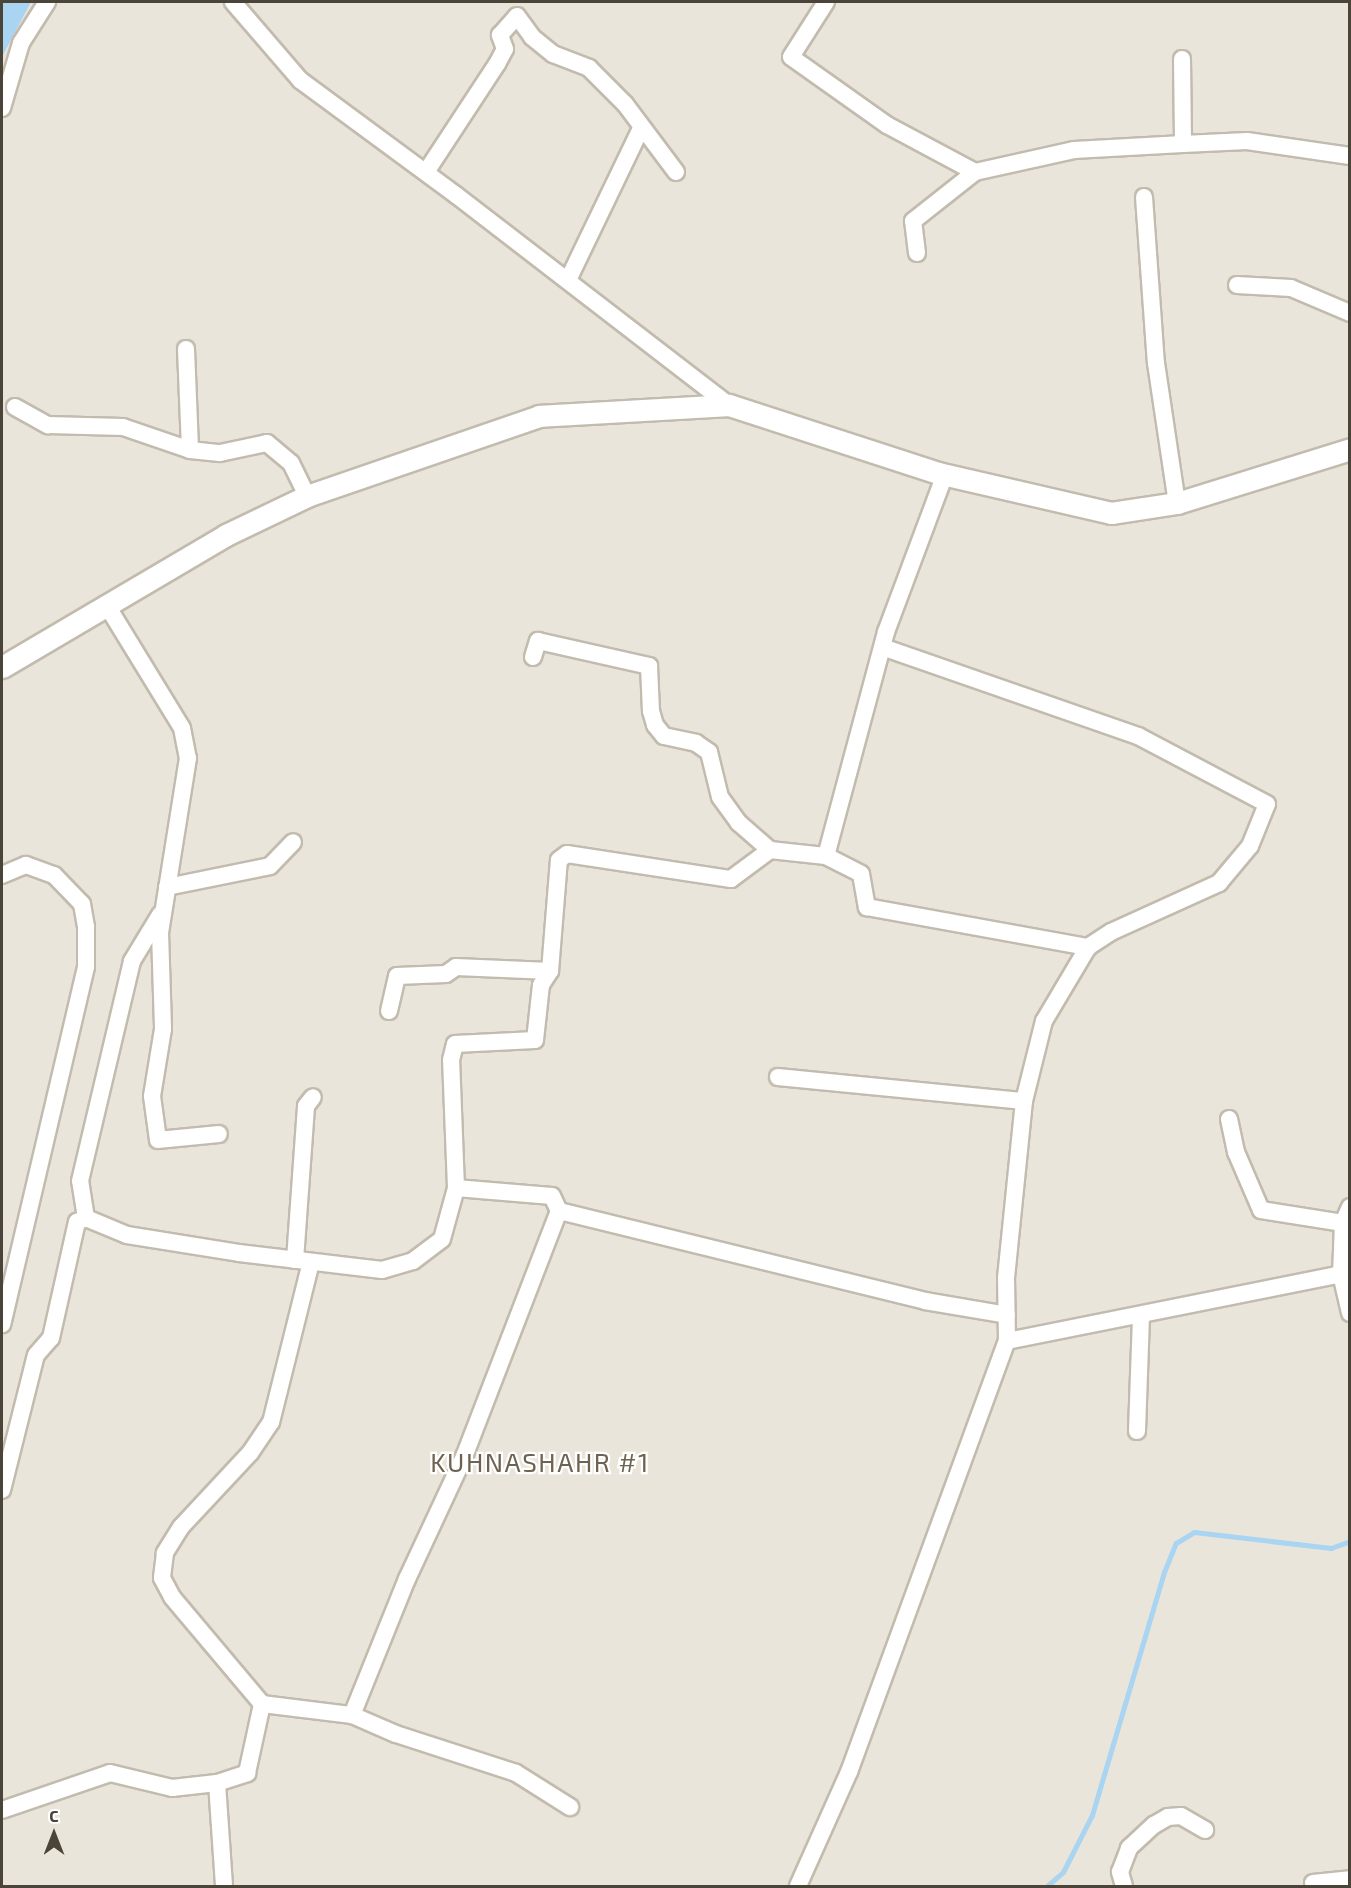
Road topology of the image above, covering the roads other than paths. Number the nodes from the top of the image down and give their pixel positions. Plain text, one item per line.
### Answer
1 (47, 2) edge
2 (234, 2) edge
3 (826, 2) edge
4 (518, 9) edge
5 (1182, 59) dead end
6 (2, 108) edge
7 (641, 128) junction
8 (1183, 144) junction
9 (1350, 156) edge
10 (426, 172) junction
11 (676, 172) dead end
12 (975, 172) junction
13 (1144, 197) dead end
14 (917, 253) dead end
15 (568, 279) junction
16 (1237, 285) dead end
17 (1350, 313) edge
18 (186, 349) dead end
19 (729, 405) junction
20 (15, 407) dead end
21 (1350, 449) edge
22 (190, 450) junction
23 (945, 474) junction
24 (307, 496) junction
25 (1177, 503) junction
26 (105, 604) junction
27 (883, 647) junction
28 (533, 657) dead end
29 (2, 666) edge
30 (293, 842) dead end
31 (770, 850) junction
32 (826, 856) junction
33 (2, 875) edge
34 (167, 886) junction
35 (163, 909) junction
36 (1088, 947) junction
37 (550, 971) junction
38 (389, 1011) dead end
39 (778, 1077) dead end
40 (313, 1097) dead end
41 (1023, 1101) junction
42 (1229, 1119) dead end
43 (219, 1134) dead end
44 (456, 1188) junction
45 (559, 1210) junction
46 (1346, 1215) edge
47 (86, 1218) junction
48 (303, 1261) junction
49 (1341, 1274) junction
50 (1350, 1313) edge
51 (1007, 1315) junction
52 (1141, 1316) junction
53 (2, 1324) edge
54 (1007, 1341) junction
55 (1137, 1431) dead end
56 (2, 1490) edge
57 (262, 1704) junction
58 (352, 1715) junction
59 (217, 1783) junction
60 (570, 1807) dead end
61 (2, 1810) edge
62 (1205, 1830) dead end
63 (1350, 1879) edge
64 (1313, 1884) dead end
65 (224, 1887) edge
66 (798, 1887) edge
67 (1124, 1887) edge

1 - 6 street
2 - 10 street
3 - 12 street
4 - 7 street
4 - 10 street
5 - 8 street
7 - 11 street
7 - 15 street
8 - 9 street
8 - 12 street
10 - 15 street
12 - 14 street
13 - 25 street
15 - 19 street
16 - 17 street
18 - 22 street
19 - 23 street
19 - 24 street
20 - 22 street
21 - 25 street
22 - 24 street
23 - 25 street
23 - 27 street
24 - 26 street
26 - 29 street
26 - 34 street
27 - 32 street
27 - 36 street
28 - 31 street
30 - 34 street
31 - 32 street
31 - 37 street
32 - 36 street
33 - 53 street
34 - 35 street
35 - 43 street
35 - 47 street
36 - 41 street
37 - 38 street
37 - 44 street
39 - 41 street
40 - 48 street
41 - 51 street
42 - 46 street
44 - 45 street
44 - 48 street
45 - 51 street
45 - 58 street
46 - 49 street
47 - 48 street
47 - 56 street
48 - 57 street
49 - 50 street
49 - 52 street
51 - 54 street
52 - 54 street
52 - 55 street
54 - 66 street
57 - 58 street
57 - 59 street
58 - 60 street
59 - 61 street
59 - 65 street
62 - 67 street
63 - 64 street

